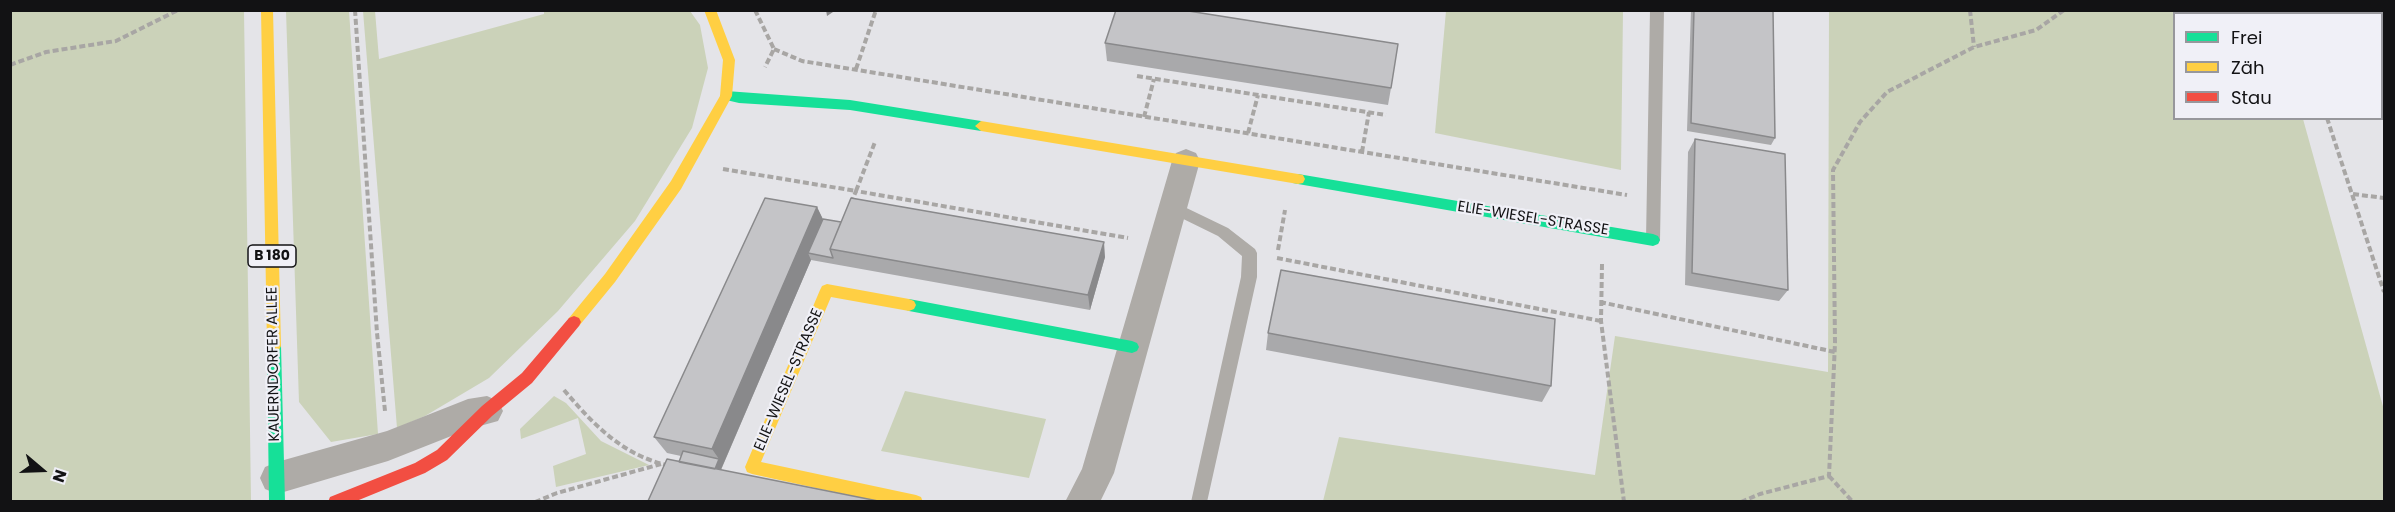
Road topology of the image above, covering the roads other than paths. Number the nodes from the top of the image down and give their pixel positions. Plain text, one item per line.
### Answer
1 (267, 10) edge
2 (710, 10) edge
3 (1656, 10) edge
4 (726, 96) junction
5 (1185, 161) junction
6 (1172, 207) junction
7 (1653, 240) joint
8 (1132, 347) junction
9 (487, 411) junction
10 (277, 490) edge
11 (335, 501) edge
12 (916, 501) edge
13 (1082, 501) edge
14 (1199, 501) edge

1 - 10 street, KAUERNDORFER ALLEE / B 180
2 - 4 street
3 - 7 lane, ELIE-WIESEL-STRASSE
4 - 5 street, ELIE-WIESEL-STRASSE
4 - 9 street
5 - 6 street
5 - 7 street, ELIE-WIESEL-STRASSE
6 - 8 street
6 - 14 lane
8 - 12 street, ELIE-WIESEL-STRASSE
8 - 13 street
9 - 10 street
9 - 11 street

